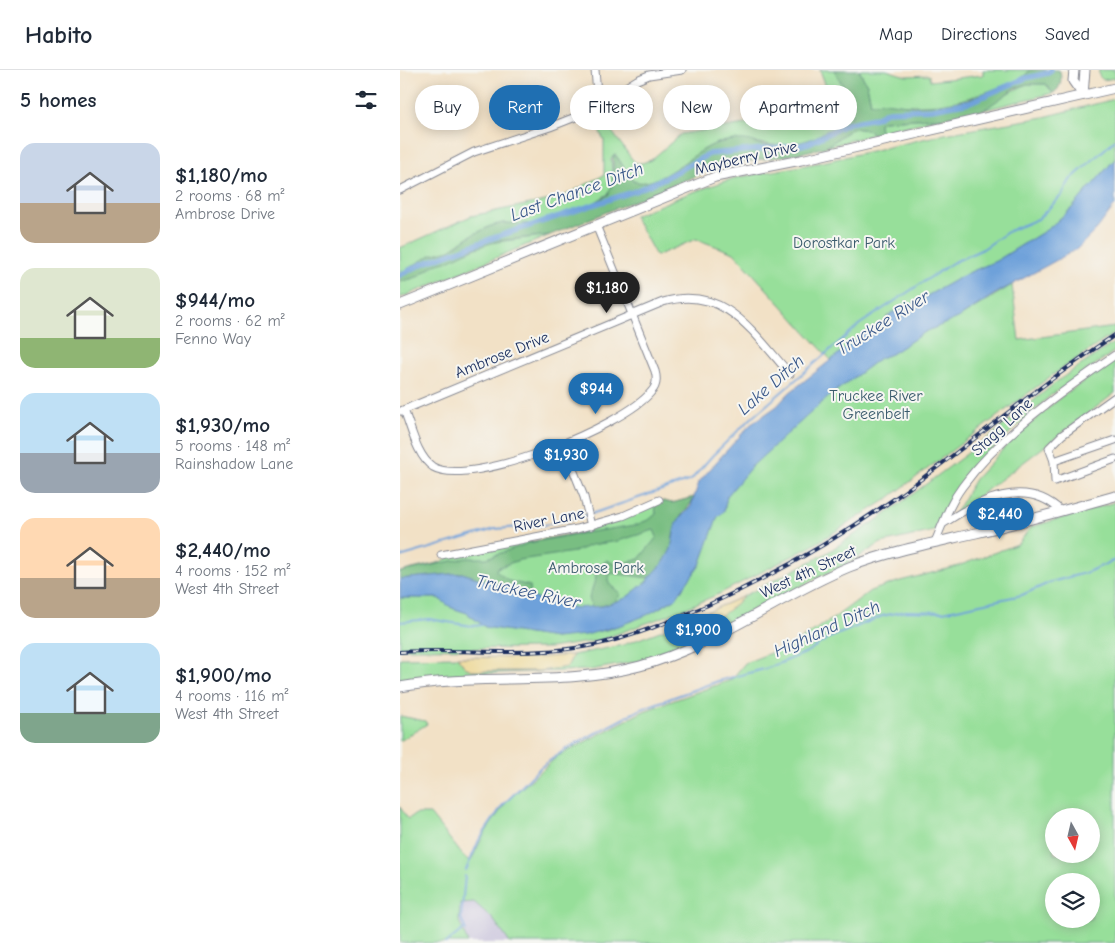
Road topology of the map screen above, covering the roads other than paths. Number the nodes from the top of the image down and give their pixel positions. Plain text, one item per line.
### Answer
1 (595, 70) edge
2 (682, 70) edge
3 (1074, 70) edge
4 (1085, 70) edge
5 (596, 85) edge
6 (629, 85) edge
7 (1115, 88) edge
8 (1083, 96) junction
9 (570, 119) edge
10 (400, 190) edge
11 (596, 225) junction
12 (400, 305) edge
13 (633, 315) junction
14 (1115, 355) edge
15 (790, 374) dead end
16 (1115, 397) edge
17 (402, 411) edge
18 (1115, 440) edge
19 (563, 444) junction
20 (1115, 459) edge
21 (1054, 460) junction
22 (1115, 496) edge
23 (659, 500) dead end
24 (1061, 511) junction
25 (591, 522) junction
26 (943, 524) junction
27 (935, 542) junction
28 (441, 556) dead end
29 (400, 687) edge

1 - 5 street
2 - 6 street
3 - 8 main road
4 - 8 main road
7 - 8 main road, Mayberry Drive
8 - 11 main road, Mayberry Drive
9 - 10 street
11 - 12 main road, Mayberry Drive
11 - 13 street
13 - 15 street, Ambrose Drive
13 - 17 street, Ambrose Drive
13 - 19 street
14 - 26 street, Stagg Lane
16 - 21 street
17 - 19 street
18 - 21 street
19 - 25 street
20 - 21 street
22 - 24 main road, West 4th Street
23 - 25 street, River Lane
24 - 26 street
24 - 27 main road, West 4th Street
25 - 28 street, River Lane
26 - 27 street, Stagg Lane
27 - 29 main road, West 4th Street

